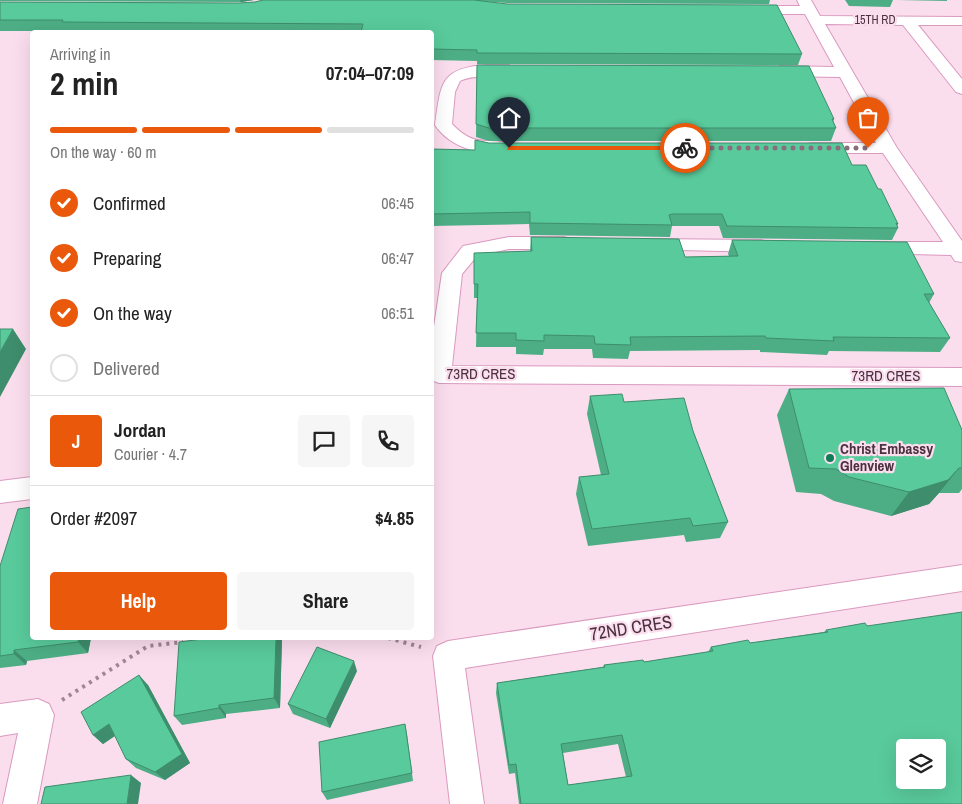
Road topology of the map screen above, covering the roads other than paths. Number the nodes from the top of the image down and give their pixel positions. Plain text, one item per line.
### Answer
1 (732, 10) edge
2 (810, 10) edge
3 (907, 20) junction
4 (962, 21) edge
5 (520, 70) edge
6 (767, 71) edge
7 (846, 72) junction
8 (962, 89) edge
9 (519, 148) edge
10 (798, 148) edge
11 (888, 148) junction
12 (588, 244) edge
13 (628, 244) edge
14 (778, 246) edge
15 (857, 247) edge
16 (959, 252) edge
17 (962, 377) edge
18 (30, 488) edge
19 (0, 492) edge
20 (962, 578) edge
21 (0, 720) edge
22 (20, 804) edge
23 (467, 804) edge

1 - 2 street, 15TH RD
2 - 3 street, 15TH RD
2 - 7 street
3 - 4 street
3 - 8 street, 15TH RD
5 - 9 street
6 - 7 street
7 - 11 street
10 - 11 street
11 - 16 street
12 - 17 street, 73RD CRES
13 - 14 street
15 - 16 street
18 - 19 street
20 - 23 street, 72ND CRES
21 - 22 street

